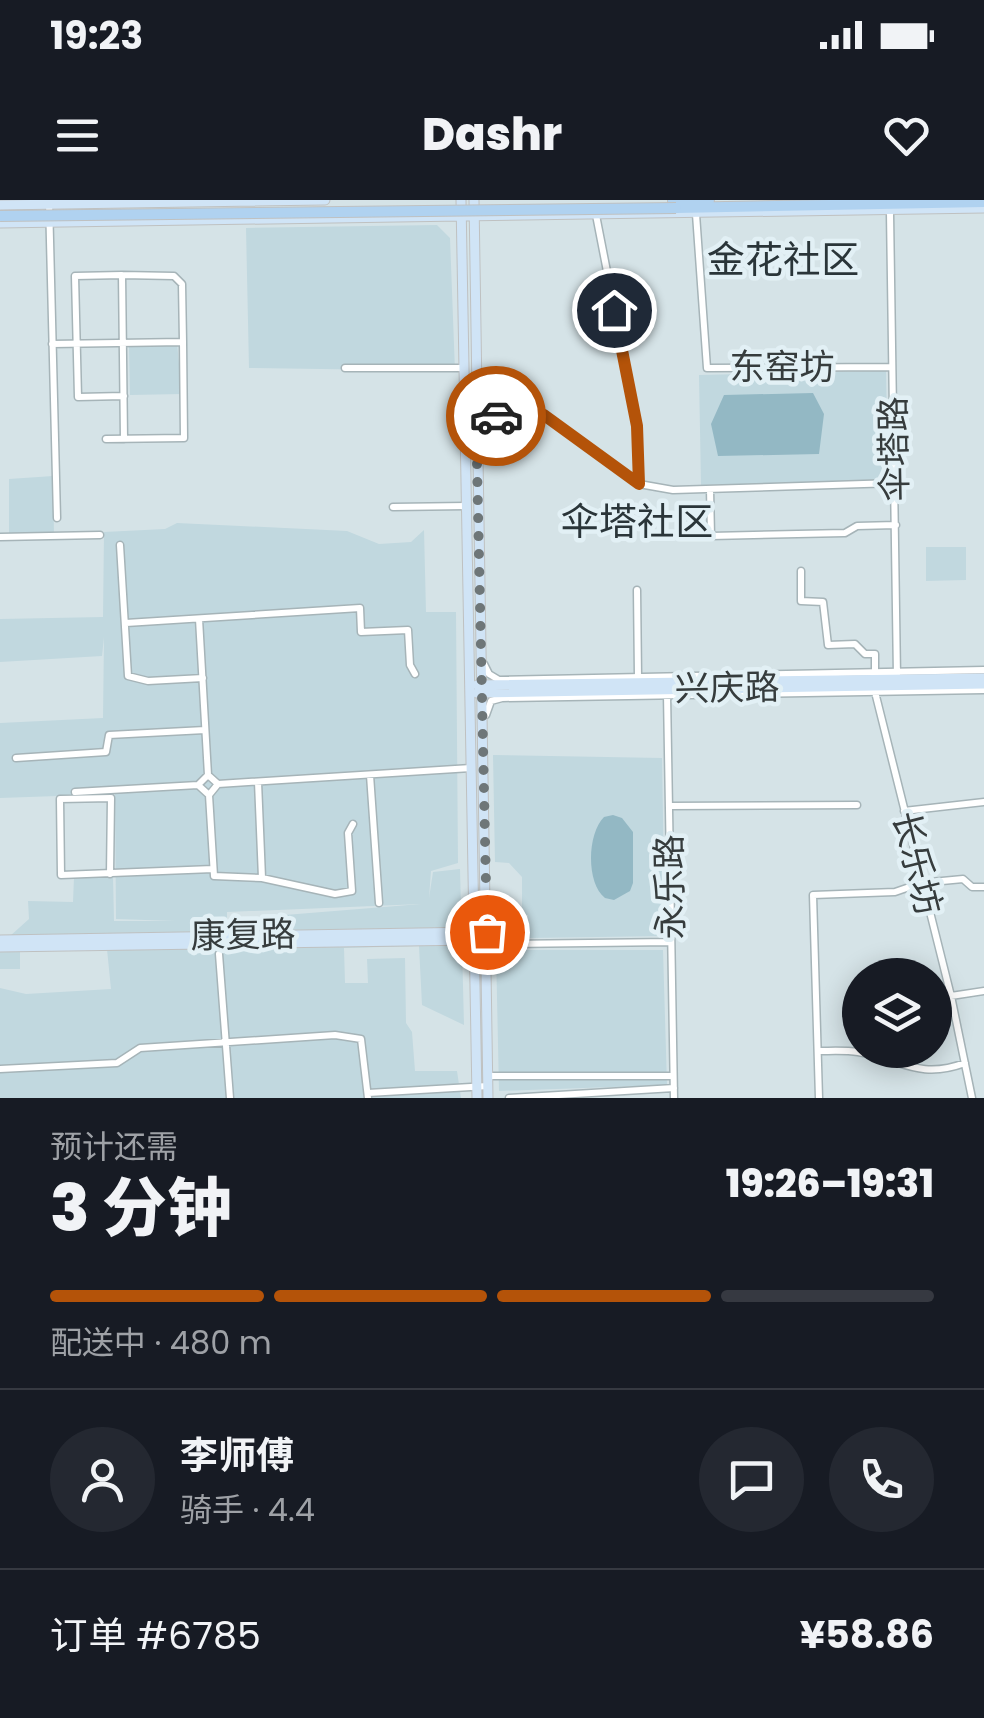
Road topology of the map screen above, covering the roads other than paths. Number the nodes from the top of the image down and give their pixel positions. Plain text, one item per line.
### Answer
1 (325, 200) edge
2 (461, 200) edge
3 (474, 200) edge
4 (709, 200) edge
5 (215, 201) edge
6 (48, 202) edge
7 (966, 202) edge
8 (675, 204) edge
9 (984, 205) edge
10 (890, 213) junction
11 (0, 214) edge
12 (696, 214) junction
13 (596, 215) junction
14 (461, 216) junction
15 (474, 216) junction
16 (215, 219) junction
17 (49, 222) junction
18 (122, 275) junction
19 (182, 342) junction
20 (123, 343) junction
21 (52, 344) junction
22 (76, 344) junction
23 (892, 367) junction
24 (345, 368) dead end
25 (466, 368) junction
26 (124, 396) junction
27 (476, 416) junction
28 (106, 439) dead end
29 (124, 439) junction
30 (639, 484) junction
31 (895, 484) junction
32 (710, 489) junction
33 (468, 506) junction
34 (393, 508) dead end
35 (56, 518) dead end
36 (896, 525) junction
37 (100, 535) dead end
38 (0, 537) edge
39 (120, 545) dead end
40 (801, 570) dead end
41 (637, 590) dead end
42 (200, 619) junction
43 (126, 623) junction
44 (482, 650) junction
45 (984, 670) edge
46 (875, 672) junction
47 (416, 674) dead end
48 (638, 677) junction
49 (203, 678) junction
50 (897, 679) junction
51 (984, 684) edge
52 (666, 686) junction
53 (477, 689) junction
54 (874, 689) junction
55 (509, 692) junction
56 (522, 697) junction
57 (206, 730) junction
58 (483, 738) junction
59 (16, 758) dead end
60 (472, 768) junction
61 (208, 774) junction
62 (370, 774) junction
63 (258, 782) junction
64 (218, 784) junction
65 (198, 785) junction
66 (75, 792) dead end
67 (208, 795) junction
68 (984, 802) edge
69 (858, 805) dead end
70 (669, 806) junction
71 (904, 811) junction
72 (353, 824) dead end
73 (213, 870) junction
74 (110, 874) junction
75 (262, 878) junction
76 (922, 883) junction
77 (984, 887) edge
78 (379, 903) dead end
79 (475, 936) junction
80 (487, 936) junction
81 (0, 940) edge
82 (671, 942) junction
83 (0, 947) edge
84 (219, 954) dead end
85 (941, 958) edge
86 (984, 991) edge
87 (952, 996) edge
88 (952, 1001) edge
89 (226, 1045) junction
90 (818, 1051) junction
91 (964, 1063) junction
92 (0, 1069) edge
93 (674, 1076) junction
94 (484, 1083) junction
95 (674, 1088) junction
96 (368, 1096) edge
97 (230, 1098) edge
98 (477, 1098) edge
99 (488, 1098) edge
100 (509, 1098) edge
101 (674, 1098) edge
102 (820, 1098) edge
103 (972, 1098) edge

1 - 5 main road
2 - 14 main road
3 - 15 main road
4 - 8 highway
5 - 6 main road
5 - 16 street
6 - 11 main road
6 - 17 street
7 - 8 highway
7 - 9 highway
8 - 11 highway, bridge
8 - 12 highway
9 - 10 main road
10 - 12 main road
10 - 23 street, 伞塔路
11 - 17 main road
12 - 13 main road
12 - 23 street, 东窑坊
13 - 15 main road
13 - 30 street
14 - 15 main road
14 - 16 main road
14 - 25 main road
15 - 27 main road
16 - 17 main road
17 - 21 street
18 - 19 street
18 - 20 street
18 - 22 street
19 - 20 street
19 - 29 street
20 - 22 street
20 - 26 street
21 - 22 street
21 - 35 street
22 - 26 street
23 - 31 street, 伞塔路
24 - 25 street
25 - 33 main road
26 - 29 street
27 - 30 street
27 - 44 main road
28 - 29 street
30 - 32 street
31 - 32 street
31 - 36 street, 伞塔路
32 - 36 street
33 - 34 street
33 - 53 main road
36 - 50 street, 伞塔路
37 - 38 street
39 - 43 street
40 - 46 street
41 - 48 street
42 - 43 street
42 - 47 street
42 - 49 street
43 - 49 street
44 - 48 street
44 - 53 main road
45 - 50 street
46 - 50 street
46 - 52 street
48 - 52 street
49 - 57 street
50 - 51 main road, 兴庆路
50 - 52 main road, 兴庆路
50 - 54 main road, 兴庆路
51 - 54 street
52 - 53 main road, 兴庆路
52 - 54 main road, 兴庆路
52 - 55 main road, 兴庆路
52 - 56 street
52 - 70 street, 永乐路
53 - 55 main road, 兴庆路
53 - 58 main road
53 - 60 main road
54 - 71 street, 长乐坊
55 - 56 main road
56 - 58 street
57 - 59 street
57 - 61 street
58 - 80 main road
60 - 62 street
60 - 79 main road
61 - 64 street
61 - 65 street
62 - 63 street
62 - 78 street
63 - 64 street
63 - 75 street
64 - 67 street
65 - 66 street
65 - 67 street
67 - 73 street
68 - 71 street
69 - 70 street
70 - 82 street, 永乐路
71 - 76 street, 长乐坊
72 - 75 street
73 - 74 street
73 - 75 street
74 - 74 street
76 - 77 street
76 - 85 street, 长乐坊
76 - 90 street
79 - 80 main road, 康复路
79 - 81 main road, 康复路
79 - 83 main road, 康复路
79 - 94 main road
80 - 82 street
80 - 94 main road
82 - 93 street, 永乐路
84 - 89 street
86 - 87 street
88 - 91 street, 长乐坊
89 - 92 street
89 - 96 street
89 - 97 street
90 - 91 street
90 - 102 street
91 - 103 street, 长乐坊
93 - 94 street
93 - 95 street, 永乐路
94 - 96 street
94 - 98 main road
94 - 99 main road
95 - 100 street
95 - 101 street, 永乐路

